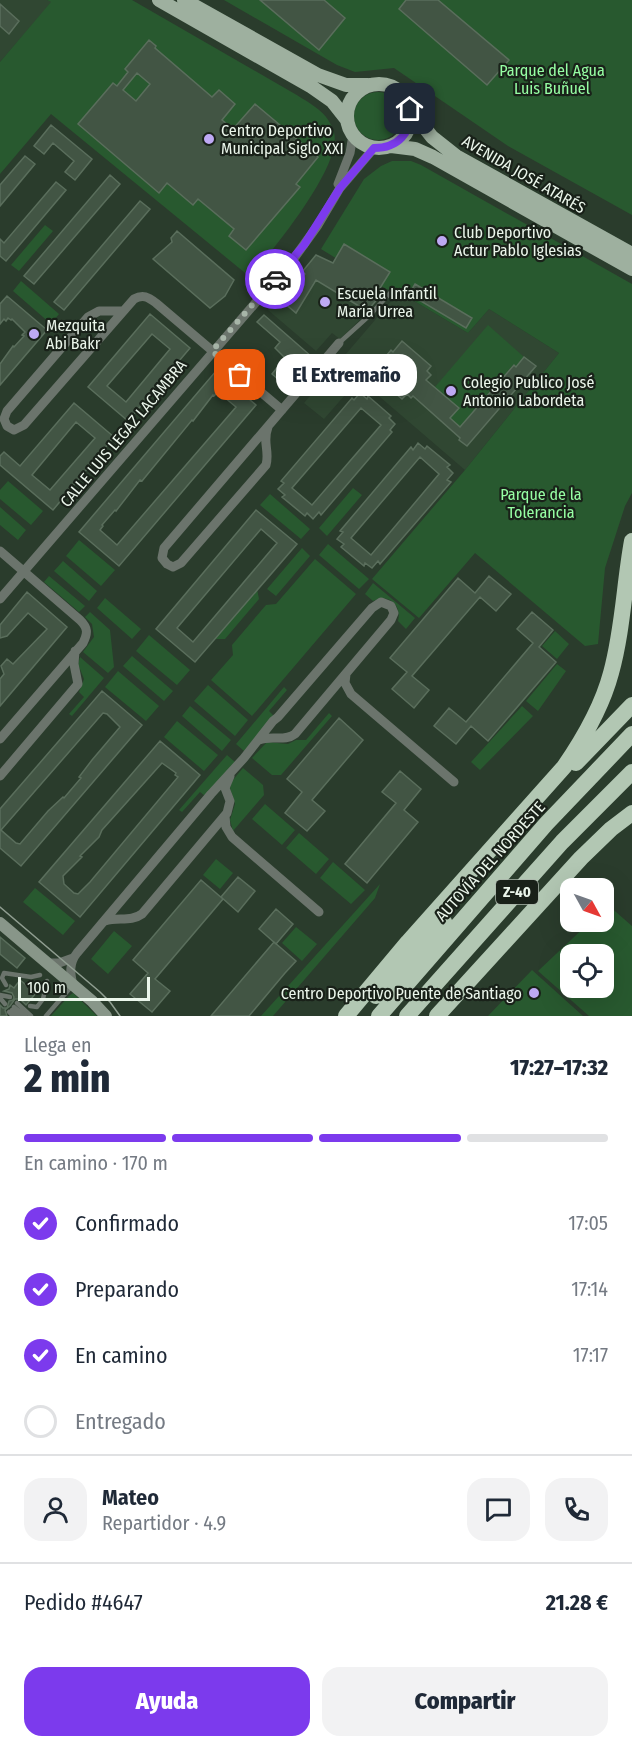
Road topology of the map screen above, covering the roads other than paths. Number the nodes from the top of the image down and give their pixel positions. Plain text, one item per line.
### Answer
1 (159, 0) edge
2 (184, 0) edge
3 (368, 85) junction
4 (410, 109) junction
5 (346, 120) junction
6 (352, 135) junction
7 (391, 146) junction
8 (374, 148) junction
9 (333, 200) junction
10 (632, 254) edge
11 (632, 269) edge
12 (392, 291) dead end
13 (123, 311) junction
14 (95, 313) junction
15 (107, 331) junction
16 (339, 343) joint
17 (212, 351) junction
18 (282, 410) junction
19 (267, 427) junction
20 (246, 450) junction
21 (266, 451) junction
22 (632, 541) edge
23 (0, 551) edge
24 (24, 572) junction
25 (0, 600) edge
26 (75, 651) junction
27 (56, 674) junction
28 (346, 674) junction
29 (78, 684) junction
30 (351, 694) junction
31 (328, 695) junction
32 (632, 705) edge
33 (279, 717) junction
34 (632, 735) edge
35 (284, 738) junction
36 (0, 739) edge
37 (259, 740) junction
38 (233, 771) junction
39 (632, 772) edge
40 (0, 776) edge
41 (632, 780) edge
42 (454, 782) dead end
43 (207, 800) junction
44 (230, 803) junction
45 (632, 813) edge
46 (225, 816) junction
47 (546, 824) junction
48 (207, 837) junction
49 (232, 837) junction
50 (493, 848) junction
51 (124, 898) junction
52 (319, 912) dead end
53 (131, 919) junction
54 (105, 921) junction
55 (0, 923) edge
56 (73, 958) junction
57 (46, 963) junction
58 (40, 975) dead end
59 (47, 981) dead end
60 (6, 985) dead end
61 (73, 985) junction
62 (0, 996) edge
63 (7, 1001) dead end
64 (30, 1006) dead end
65 (13, 1010) edge
66 (19, 1016) edge
67 (25, 1016) edge
68 (31, 1016) edge
69 (46, 1016) edge
70 (106, 1016) edge
71 (346, 1016) edge
72 (357, 1016) edge
73 (379, 1016) edge
74 (407, 1016) edge
75 (420, 1016) edge
76 (437, 1016) edge

1 - 5 main road
2 - 3 main road
3 - 4 main road
3 - 5 main road
4 - 7 main road
4 - 10 main road, AVENIDA JOSÉ ATARÉS
5 - 6 main road
6 - 8 main road
6 - 9 street, CALLE LUIS LEGAZ LACAMBRA
7 - 8 main road
7 - 11 main road, AVENIDA JOSÉ ATARÉS
8 - 9 street, CALLE LUIS LEGAZ LACAMBRA
9 - 17 street, CALLE LUIS LEGAZ LACAMBRA
12 - 16 lane
13 - 14 street
13 - 15 street
13 - 17 street
14 - 15 street
14 - 15 street
16 - 18 street
17 - 18 street
17 - 24 street, CALLE LUIS LEGAZ LACAMBRA
18 - 19 street
19 - 20 street
19 - 21 street
20 - 21 street
20 - 21 street
22 - 50 highway
23 - 24 street
24 - 25 street, CALLE LUIS LEGAZ LACAMBRA
24 - 26 street
26 - 27 street
26 - 29 street
27 - 29 street
27 - 36 street
28 - 30 street
28 - 31 street
28 - 33 street
29 - 40 street
30 - 31 street
30 - 42 street
31 - 35 street
32 - 50 highway
33 - 35 street
33 - 37 street
34 - 47 highway, AUTOVÍA DEL NORDESTE / Z-40
35 - 37 street
37 - 38 street
38 - 43 street
38 - 44 street
39 - 74 highway, Z-40
41 - 75 highway
43 - 44 street
43 - 51 street
44 - 46 street
45 - 76 highway
46 - 48 street
46 - 49 street
47 - 72 highway
47 - 73 highway, AUTOVÍA DEL NORDESTE / Z-40
48 - 49 street
48 - 53 street
49 - 52 street
50 - 71 highway
51 - 53 street
51 - 54 street
53 - 54 street
54 - 56 street
55 - 57 main road
56 - 57 street
56 - 61 street
57 - 61 main road
58 - 60 lane
59 - 64 lane
61 - 69 lane
61 - 70 main road
62 - 63 lane
65 - 66 lane
65 - 67 lane
65 - 68 lane

